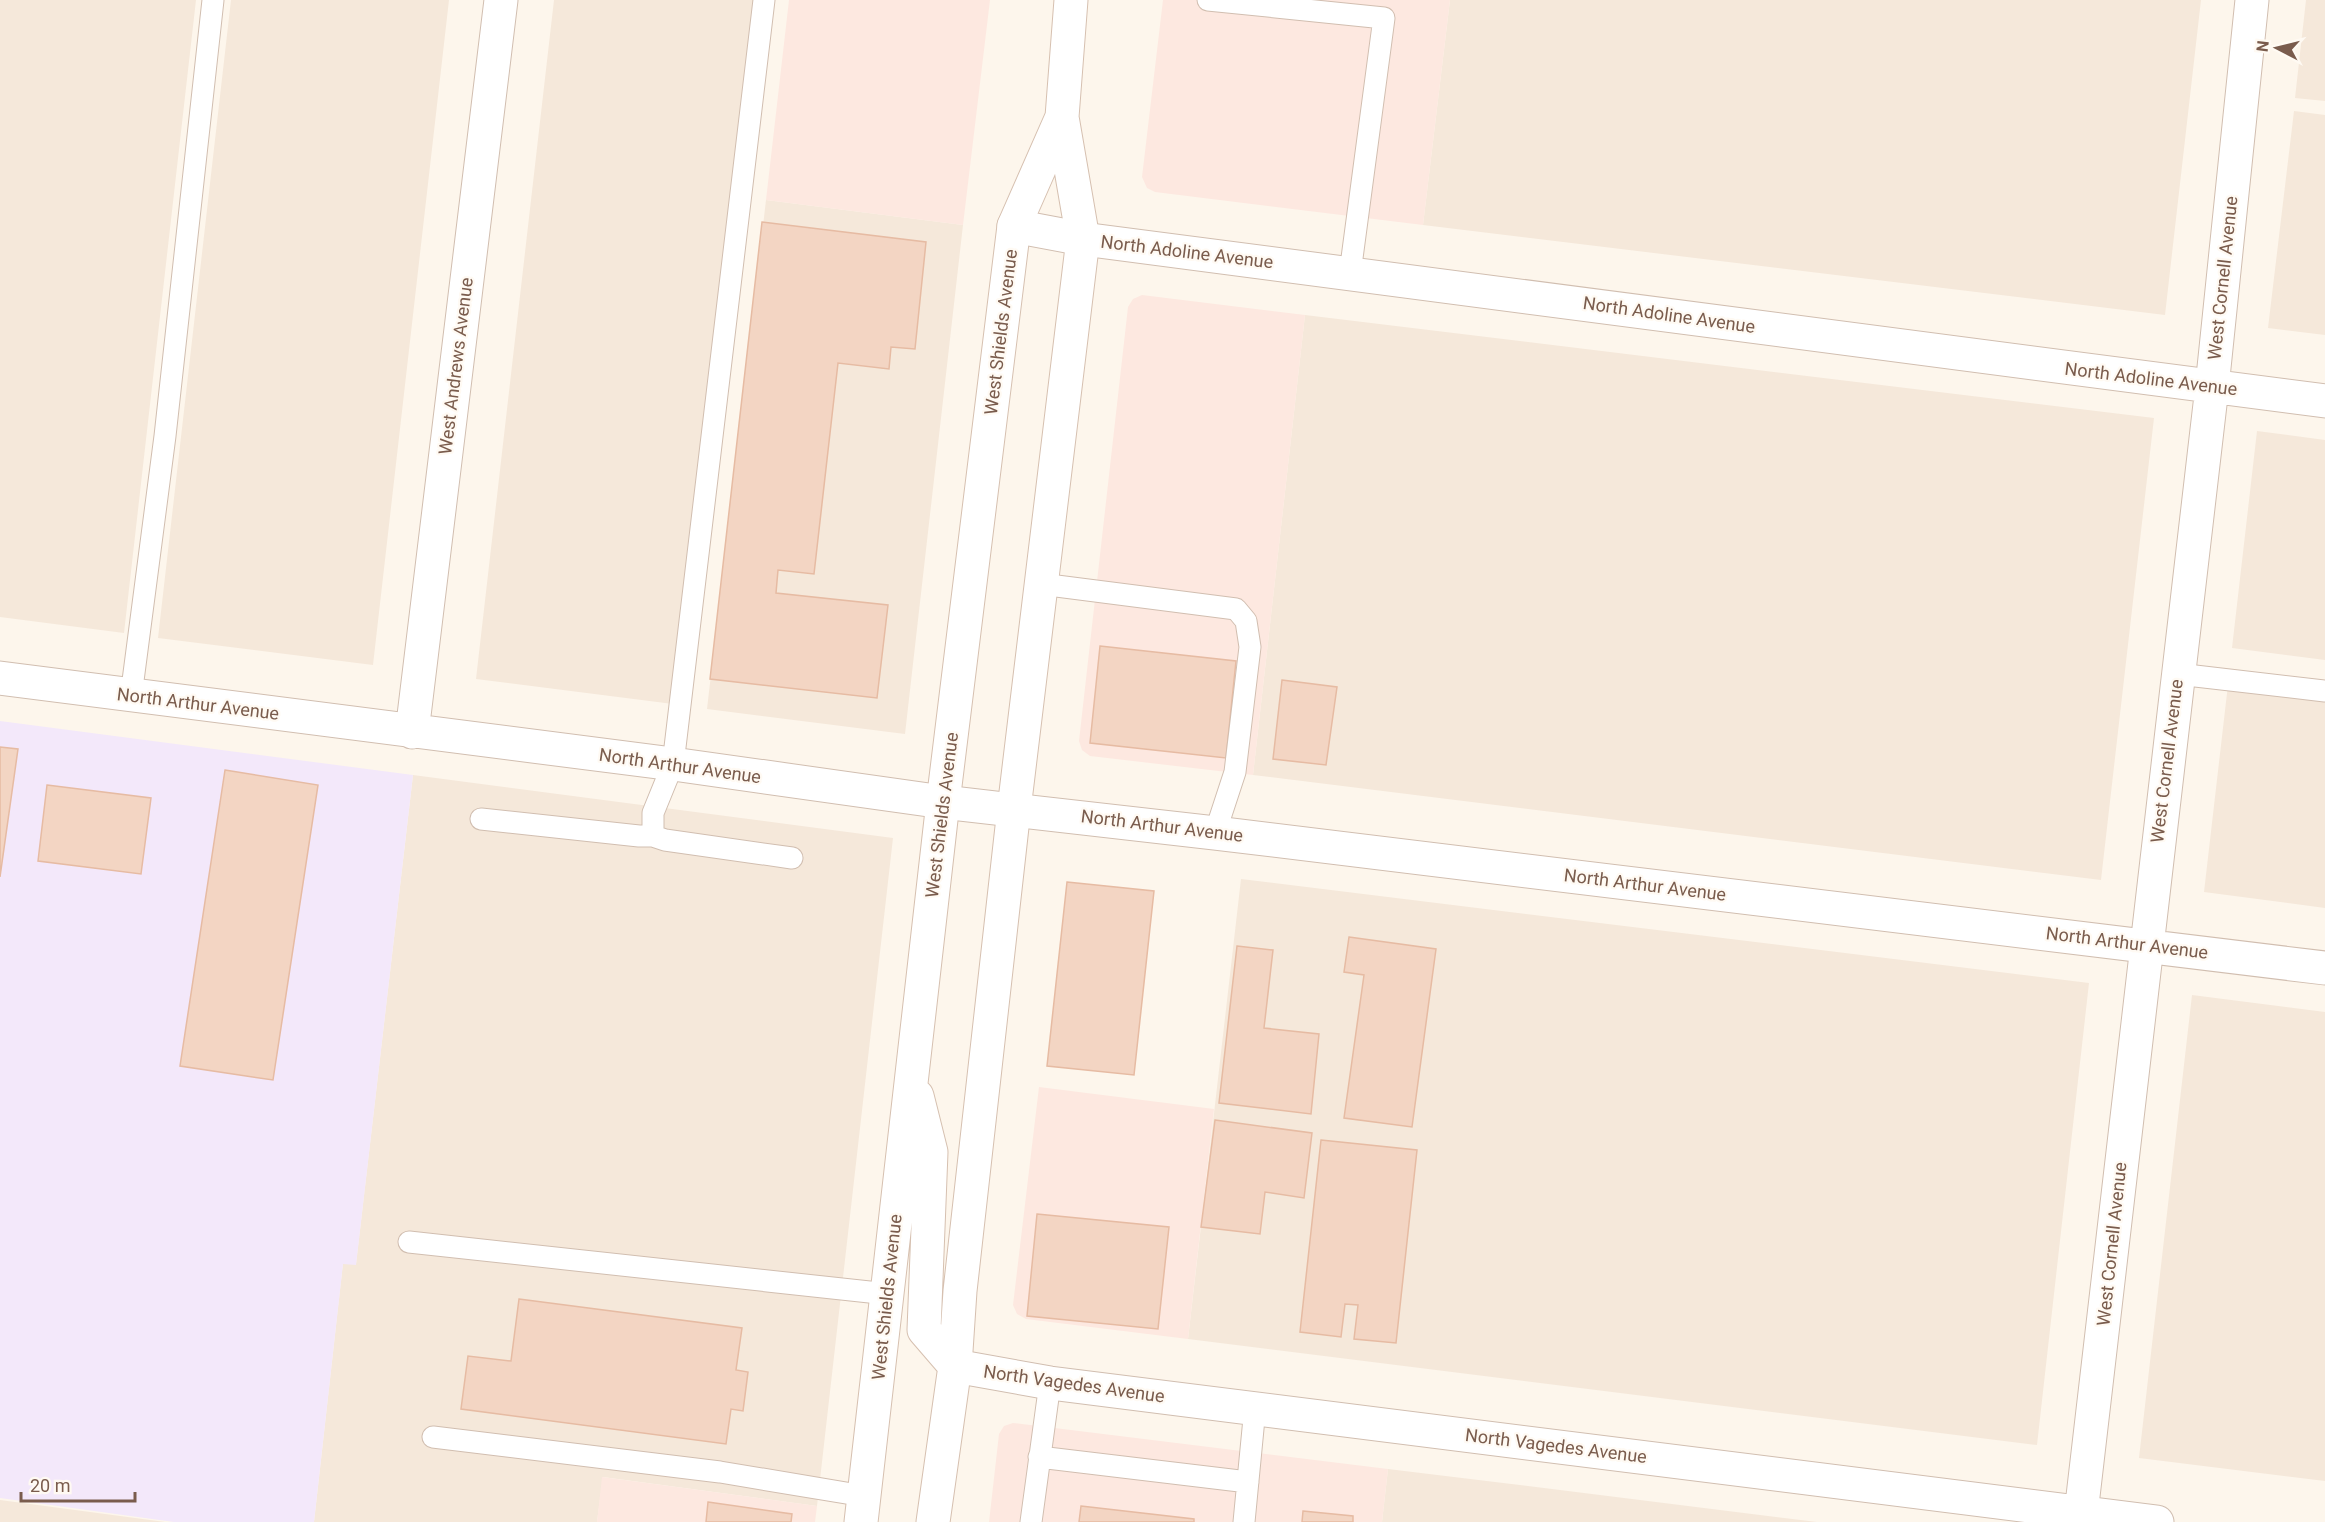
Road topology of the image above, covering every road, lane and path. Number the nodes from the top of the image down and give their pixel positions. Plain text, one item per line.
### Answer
1 (213, 0) edge
2 (501, 0) edge
3 (764, 0) edge
4 (1071, 0) edge
5 (1208, 0) edge
6 (2252, 0) edge
7 (1062, 117) junction
8 (1014, 226) junction
9 (1083, 238) junction
10 (1350, 273) junction
11 (2212, 387) junction
12 (2325, 401) edge
13 (1041, 584) junction
14 (2178, 674) junction
15 (0, 678) edge
16 (2325, 691) edge
17 (131, 696) junction
18 (412, 732) junction
19 (673, 764) junction
20 (943, 802) junction
21 (1014, 809) junction
22 (481, 819) dead end
23 (1215, 833) junction
24 (653, 836) junction
25 (792, 858) dead end
26 (2146, 945) junction
27 (2325, 968) edge
28 (911, 1074) junction
29 (409, 1242) dead end
30 (888, 1294) junction
31 (955, 1366) junction
32 (1050, 1383) junction
33 (1255, 1408) junction
34 (433, 1437) dead end
35 (1039, 1457) junction
36 (1248, 1482) junction
37 (862, 1509) edge
38 (2081, 1517) edge
39 (933, 1522) edge
40 (1031, 1522) edge
41 (1244, 1522) edge
42 (2157, 1522) edge

1 - 17 lane
2 - 18 street, West Andrews Avenue
3 - 19 lane
4 - 7 street, West Shields Avenue
5 - 10 lane
6 - 11 street, West Cornell Avenue
7 - 8 street, West Shields Avenue
7 - 9 street, West Shields Avenue
8 - 9 street, North Adoline Avenue
8 - 20 street, West Shields Avenue
9 - 10 street, North Adoline Avenue
9 - 13 street, West Shields Avenue
10 - 11 street, North Adoline Avenue
11 - 12 street, North Adoline Avenue
11 - 14 street, West Cornell Avenue
13 - 21 street, West Shields Avenue
13 - 23 lane
14 - 16 lane
14 - 26 street, West Cornell Avenue
15 - 17 street, North Arthur Avenue
17 - 18 street, North Arthur Avenue
18 - 19 street, North Arthur Avenue
19 - 20 street, North Arthur Avenue
19 - 24 lane
20 - 21 street, North Arthur Avenue
20 - 28 street, West Shields Avenue
21 - 23 street, North Arthur Avenue
21 - 31 street, West Shields Avenue
22 - 24 lane
23 - 26 street, North Arthur Avenue
24 - 25 lane
26 - 27 street, North Arthur Avenue
26 - 38 street, West Cornell Avenue
28 - 30 street, West Shields Avenue
28 - 31 street
29 - 30 lane
30 - 37 street, West Shields Avenue
31 - 32 street, North Vagedes Avenue
31 - 39 street, West Shields Avenue
32 - 33 street, North Vagedes Avenue
32 - 35 lane
33 - 36 lane
33 - 38 street, North Vagedes Avenue
34 - 37 lane
35 - 36 lane
35 - 40 lane
36 - 41 lane
38 - 42 street, North Vagedes Avenue

